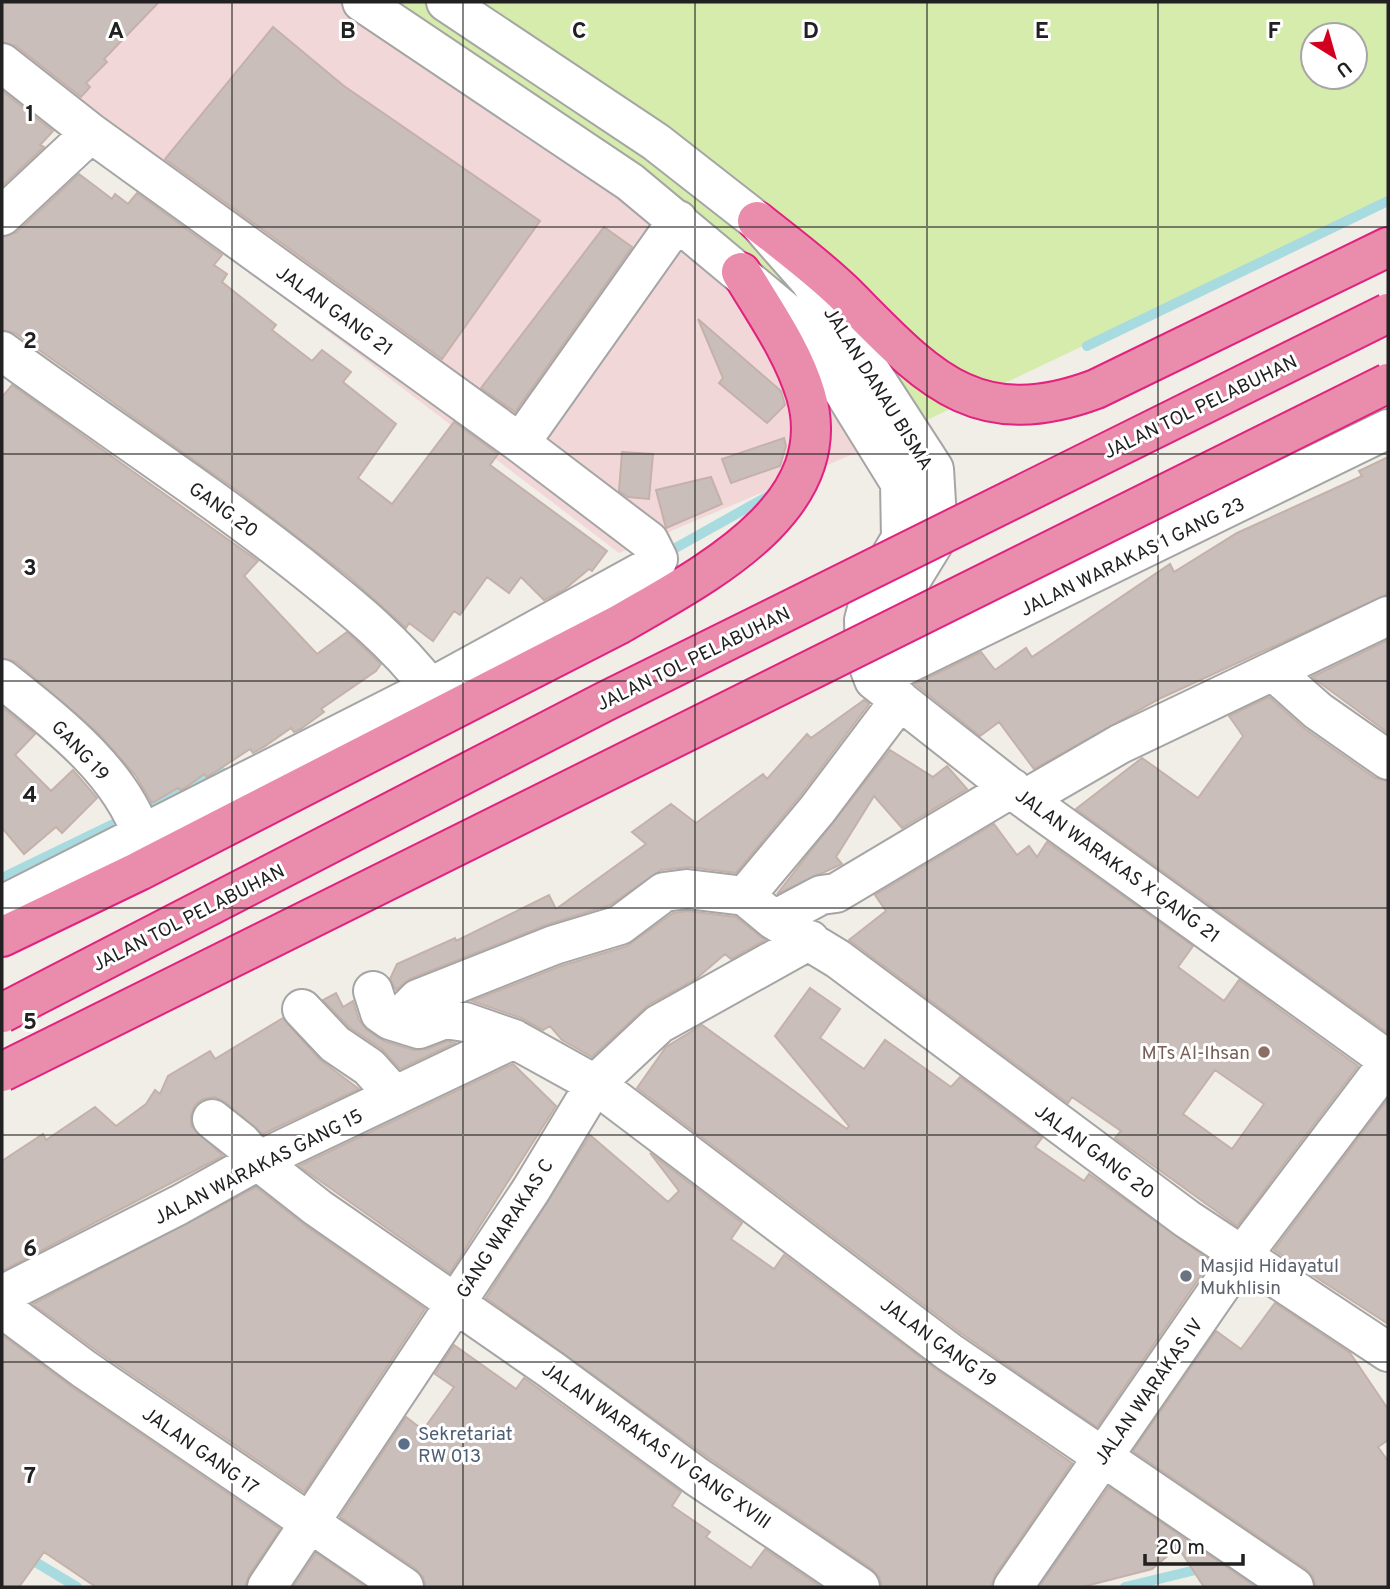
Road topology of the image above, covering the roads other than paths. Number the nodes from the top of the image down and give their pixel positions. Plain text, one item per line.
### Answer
1 (362, 2) edge
2 (446, 2) edge
3 (2, 63) edge
4 (91, 133) junction
5 (656, 142) junction
6 (630, 181) junction
7 (2, 216) edge
8 (678, 220) junction
9 (757, 221) junction
10 (1388, 247) edge
11 (741, 272) junction
12 (1388, 313) edge
13 (2, 351) edge
14 (1388, 383) edge
15 (1388, 429) edge
16 (520, 443) junction
17 (1388, 616) edge
18 (1274, 672) junction
19 (422, 678) junction
20 (2, 679) edge
21 (879, 679) junction
22 (1388, 760) edge
23 (1019, 793) junction
24 (136, 822) junction
25 (745, 896) junction
26 (2, 905) edge
27 (774, 920) junction
28 (2, 937) edge
29 (810, 940) junction
30 (373, 991) dead end
31 (302, 1009) dead end
32 (2, 1013) edge
33 (397, 1020) junction
34 (514, 1039) junction
35 (1388, 1061) edge
36 (2, 1072) edge
37 (595, 1084) junction
38 (395, 1096) junction
39 (212, 1119) dead end
40 (258, 1161) junction
41 (1241, 1257) junction
42 (2, 1295) edge
43 (454, 1303) junction
44 (2, 1308) edge
45 (1388, 1352) edge
46 (1103, 1457) junction
47 (309, 1524) junction
48 (1280, 1578) edge
49 (267, 1587) edge
50 (404, 1587) edge
51 (860, 1587) edge
52 (1013, 1587) edge

1 - 6 street, JALAN DANAU BISMA
2 - 5 street, JALAN DANAU BISMA
3 - 4 street, JALAN GANG 21
4 - 7 street
4 - 16 street, JALAN GANG 21
5 - 6 street
5 - 9 street, JALAN DANAU BISMA
6 - 8 street, JALAN DANAU BISMA
8 - 11 street, JALAN DANAU BISMA
8 - 16 street
9 - 10 highway
9 - 21 street, JALAN DANAU BISMA
11 - 21 street, JALAN DANAU BISMA
11 - 28 highway
12 - 32 highway, JALAN TOL PELABUHAN, bridge
13 - 19 street, GANG 20
14 - 36 highway, bridge
15 - 21 street, JALAN WARAKAS 1 GANG 23
16 - 19 street, JALAN GANG 21
17 - 18 street
18 - 22 street
18 - 23 street
19 - 24 street
20 - 24 street, GANG 19
21 - 23 street, JALAN WARAKAS X GANG 21
21 - 25 street
23 - 27 street
23 - 35 street, JALAN WARAKAS X GANG 21
24 - 26 street
25 - 27 street, JALAN GANG 20
25 - 33 street
27 - 29 street, JALAN GANG 20
29 - 37 street, GANG WARAKAS C
29 - 41 street, JALAN GANG 20
30 - 33 street
31 - 38 street
33 - 34 street, JALAN GANG 19
34 - 37 street, JALAN GANG 19
34 - 38 street, JALAN WARAKAS GANG 15
35 - 41 street, JALAN WARAKAS IV
37 - 43 street, GANG WARAKAS C
37 - 46 street, JALAN GANG 19
38 - 40 street, JALAN WARAKAS GANG 15
39 - 40 street, JALAN WARAKAS IV GANG XVIII
40 - 42 street, JALAN WARAKAS GANG 15
40 - 43 street, JALAN WARAKAS IV GANG XVIII
41 - 45 street, JALAN GANG 20
41 - 46 street, JALAN WARAKAS IV
43 - 47 street, GANG WARAKAS C
43 - 51 street, JALAN WARAKAS IV GANG XVIII
44 - 47 street, JALAN GANG 17
46 - 48 street, JALAN GANG 19
46 - 52 street, JALAN WARAKAS IV
47 - 49 street, GANG WARAKAS C
47 - 50 street, JALAN GANG 17

